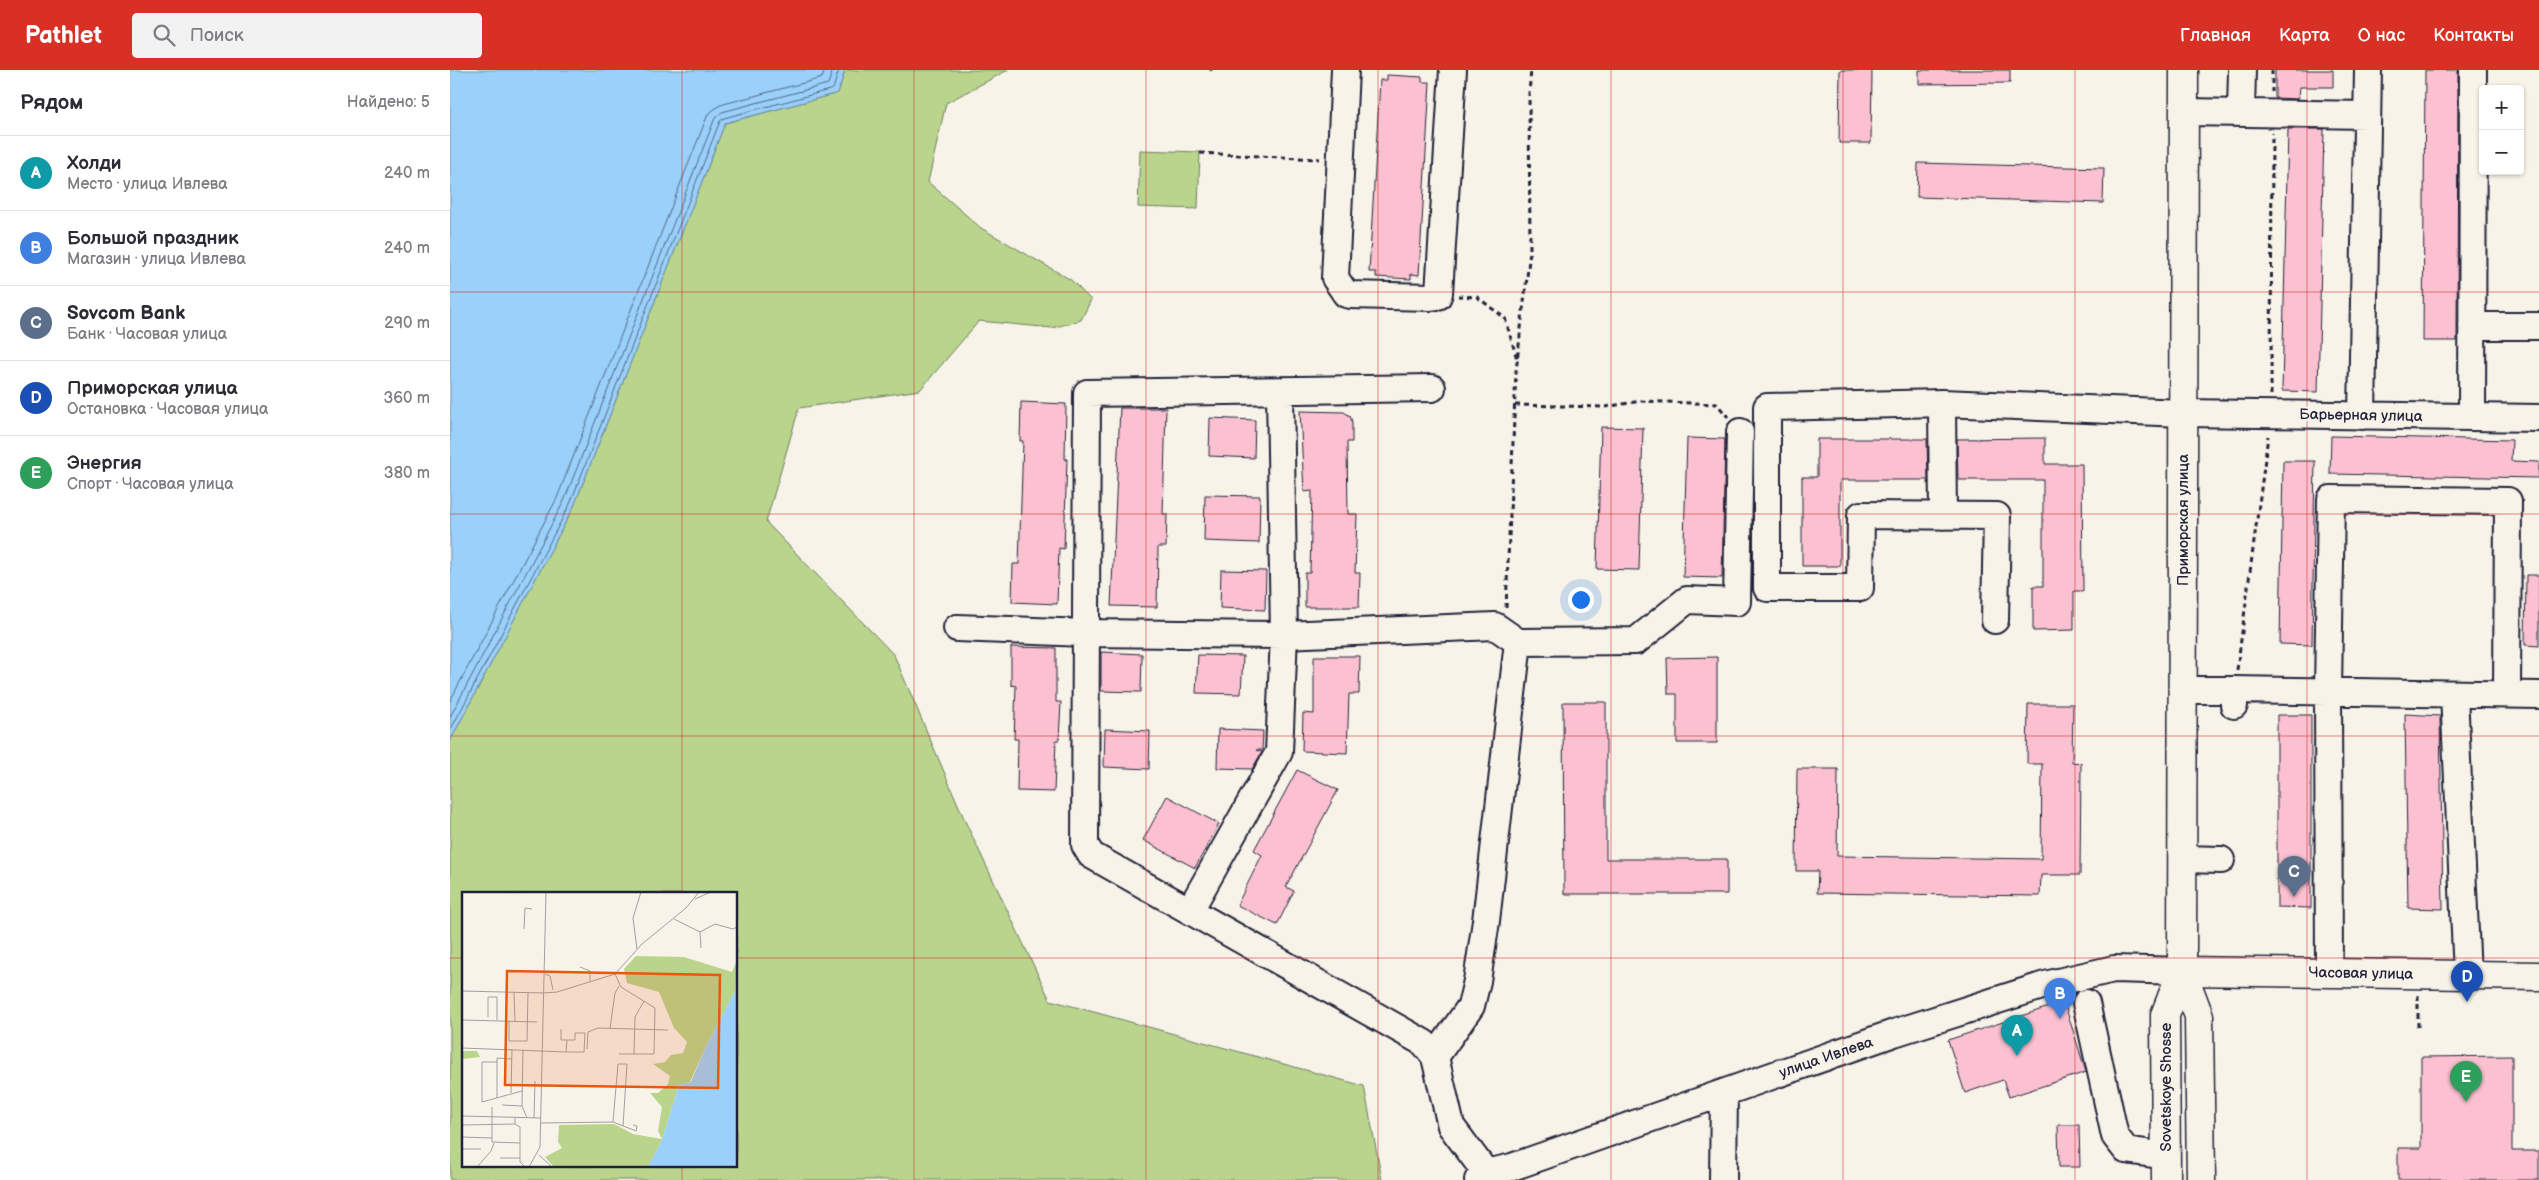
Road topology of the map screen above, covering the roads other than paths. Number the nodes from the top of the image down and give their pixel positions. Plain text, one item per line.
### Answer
1 (1346, 70) edge
2 (1452, 70) edge
3 (2184, 70) edge
4 (2242, 70) edge
5 (2368, 70) edge
6 (2473, 70) edge
7 (2184, 112) junction
8 (2241, 113) junction
9 (2366, 115) junction
10 (2472, 326) junction
11 (2539, 326) edge
12 (1432, 388) dead end
13 (1280, 392) junction
14 (1942, 403) junction
15 (2183, 413) junction
16 (2362, 416) junction
17 (2472, 417) junction
18 (2539, 418) edge
19 (1740, 432) road end
20 (1943, 516) junction
21 (1995, 620) dead end
22 (957, 628) dead end
23 (1085, 633) junction
24 (1284, 635) junction
25 (1512, 638) junction
26 (2183, 690) junction
27 (2328, 692) junction
28 (2454, 694) junction
29 (2507, 694) junction
30 (2539, 695) edge
31 (2183, 859) junction
32 (2221, 860) dead end
33 (1190, 910) junction
34 (2182, 971) junction
35 (2330, 972) junction
36 (2467, 975) junction
37 (2539, 976) edge
38 (2086, 1003) dead end
39 (1435, 1057) junction
40 (1724, 1093) junction
41 (2166, 1168) edge
42 (1482, 1177) edge
43 (1723, 1180) edge
44 (2201, 1180) edge

1 - 2 street
3 - 7 main road, Приморская улица
4 - 8 street
5 - 9 street
6 - 10 street
7 - 8 street
7 - 15 main road, Приморская улица
8 - 9 street
9 - 16 street
10 - 11 street
10 - 17 street
12 - 13 street
13 - 23 street
13 - 24 street
14 - 15 street, Барьерная улица
14 - 20 street
14 - 20 street, Барьерная улица
15 - 16 street, Барьерная улица
15 - 26 main road, Приморская улица
16 - 17 street, Барьерная улица
17 - 18 street, Барьерная улица
19 - 25 street
20 - 21 street
22 - 23 street
23 - 24 street
23 - 33 street
24 - 25 street
24 - 33 street
25 - 39 street
26 - 27 street
26 - 31 main road, Приморская улица
27 - 28 street
27 - 29 street
27 - 35 street
28 - 29 street
28 - 36 street
29 - 30 street
31 - 32 street
31 - 34 main road, Приморская улица
33 - 39 street
34 - 35 main road, Часовая улица
34 - 40 street, улица Ивлева
34 - 41 main road, Sovetskoye Shosse
34 - 44 main road
35 - 36 main road, Часовая улица
36 - 37 main road, Часовая улица
38 - 41 street
39 - 42 street
40 - 42 street, улица Ивлева
40 - 43 street

